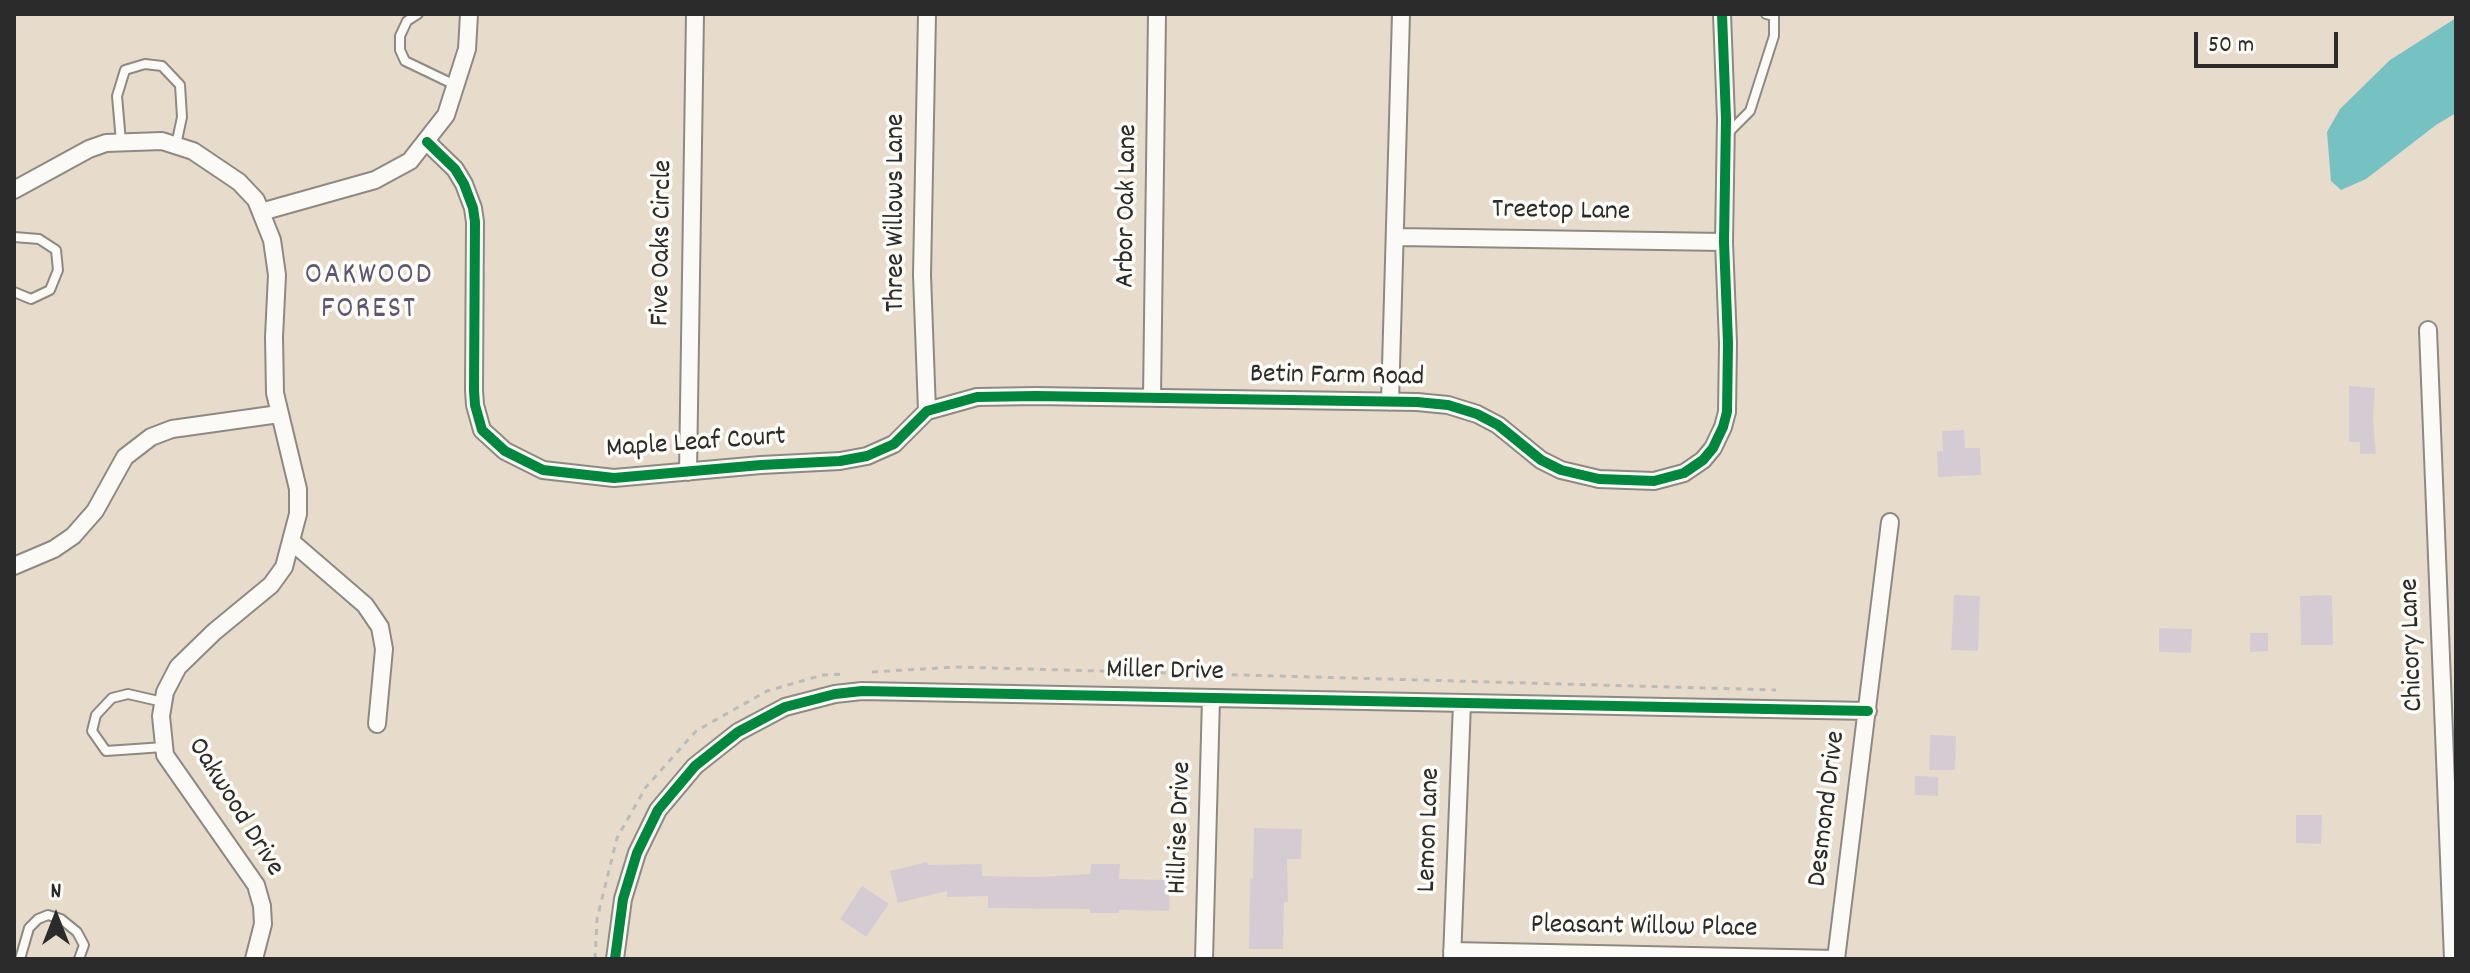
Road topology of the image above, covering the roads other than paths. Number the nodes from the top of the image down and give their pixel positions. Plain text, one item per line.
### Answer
1 (418, 14) edge
2 (469, 14) edge
3 (695, 14) edge
4 (927, 14) edge
5 (1157, 14) edge
6 (1401, 14) edge
7 (1722, 14) edge
8 (1766, 14) edge
9 (456, 85) junction
10 (1726, 135) junction
11 (121, 142) junction
12 (427, 142) junction
13 (176, 145) junction
14 (14, 190) edge
15 (261, 212) junction
16 (14, 237) edge
17 (1397, 237) junction
18 (1724, 242) junction
19 (14, 292) edge
20 (2428, 330) dead end
21 (1152, 398) junction
22 (1390, 402) junction
23 (927, 411) junction
24 (279, 414) junction
25 (688, 472) junction
26 (1890, 522) dead end
27 (292, 542) junction
28 (14, 566) edge
29 (1211, 698) junction
30 (163, 702) junction
31 (1462, 703) junction
32 (1868, 711) junction
33 (377, 724) dead end
34 (164, 747) junction
35 (1452, 955) edge
36 (20, 959) edge
37 (79, 959) edge
38 (254, 959) edge
39 (615, 959) edge
40 (1204, 959) edge
41 (1836, 959) edge
42 (2453, 959) edge

1 - 9 lane
2 - 9 street
3 - 25 street, Five Oaks Circle
4 - 23 street, Three Willows Lane
5 - 21 street, Arbor Oak Lane
6 - 17 street, Betin Farm Road
7 - 10 street, Betin Farm Road
8 - 10 lane
9 - 12 street
10 - 18 street, Betin Farm Road
11 - 13 street
11 - 13 lane
11 - 14 street
12 - 15 street
12 - 25 street, Maple Leaf Court
13 - 15 street, Oakwood Drive
15 - 24 street, Oakwood Drive
16 - 19 lane
17 - 18 street, Treetop Lane
17 - 22 street, Betin Farm Road
18 - 22 street, Betin Farm Road
20 - 42 street, Chicory Lane
21 - 22 street, Betin Farm Road
21 - 23 street, Betin Farm Road
23 - 25 street, Maple Leaf Court
24 - 27 street, Oakwood Drive
24 - 28 street
26 - 32 street, Desmond Drive
27 - 30 street, Oakwood Drive
27 - 33 street
29 - 31 street, Miller Drive
29 - 39 street, Miller Drive
29 - 40 street, Hillrise Drive
30 - 34 street, Oakwood Drive
30 - 34 lane
31 - 32 street, Miller Drive
31 - 35 street, Lemon Lane
32 - 41 street, Desmond Drive
34 - 38 street, Oakwood Drive
35 - 41 street, Pleasant Willow Place
36 - 37 lane

